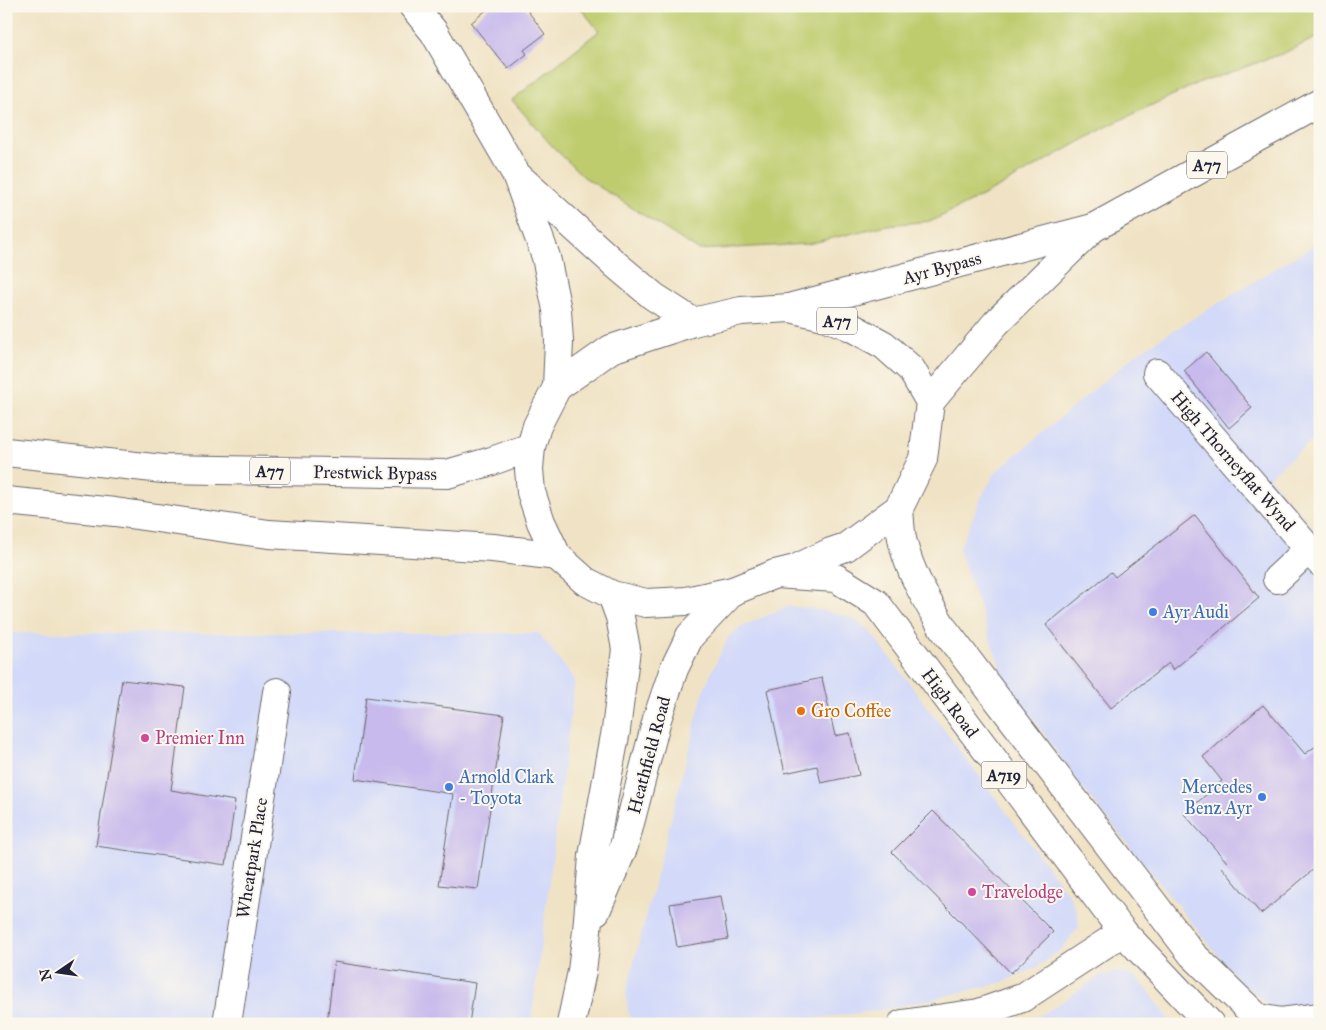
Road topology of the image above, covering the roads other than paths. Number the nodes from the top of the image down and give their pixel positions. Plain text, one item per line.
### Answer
1 (413, 6) edge
2 (1320, 103) edge
3 (516, 174) junction
4 (1093, 228) junction
5 (790, 308) junction
6 (693, 322) junction
7 (1157, 372) dead end
8 (558, 387) junction
9 (930, 402) junction
10 (531, 447) junction
11 (6, 452) edge
12 (6, 501) edge
13 (899, 508) junction
14 (1314, 555) edge
15 (557, 556) junction
16 (775, 574) junction
17 (1278, 579) dead end
18 (733, 591) junction
19 (612, 595) junction
20 (277, 692) dead end
21 (587, 931) junction
22 (1123, 932) junction
23 (1320, 1017) edge
24 (1261, 1021) edge
25 (227, 1024) edge
26 (571, 1024) edge
27 (902, 1024) edge
28 (1210, 1024) edge

1 - 3 main road
2 - 4 main road, Ayr Bypass / A77
3 - 6 main road
3 - 8 main road
4 - 5 main road, Ayr Bypass / A77
4 - 9 main road, Ayr Bypass / A77
5 - 6 main road, A77
5 - 9 main road, A77
6 - 8 main road, A77
7 - 14 main road, High Thorneyflat Wynd
8 - 10 main road, A77
9 - 13 main road, A77
10 - 11 main road, Prestwick Bypass / A77
10 - 15 main road, A77
12 - 15 main road
13 - 16 main road, A77
13 - 24 main road, A719
14 - 17 main road, High Thorneyflat Wynd
15 - 19 main road, A77
16 - 18 main road, A77
16 - 22 main road, High Road / A719
18 - 19 main road, A77
18 - 21 main road, Heathfield Road
19 - 21 main road, Heathfield Road
20 - 25 main road, Wheatpark Place
21 - 26 main road, Heathfield Road
22 - 27 main road
22 - 28 main road, High Road / A719
23 - 24 main road

